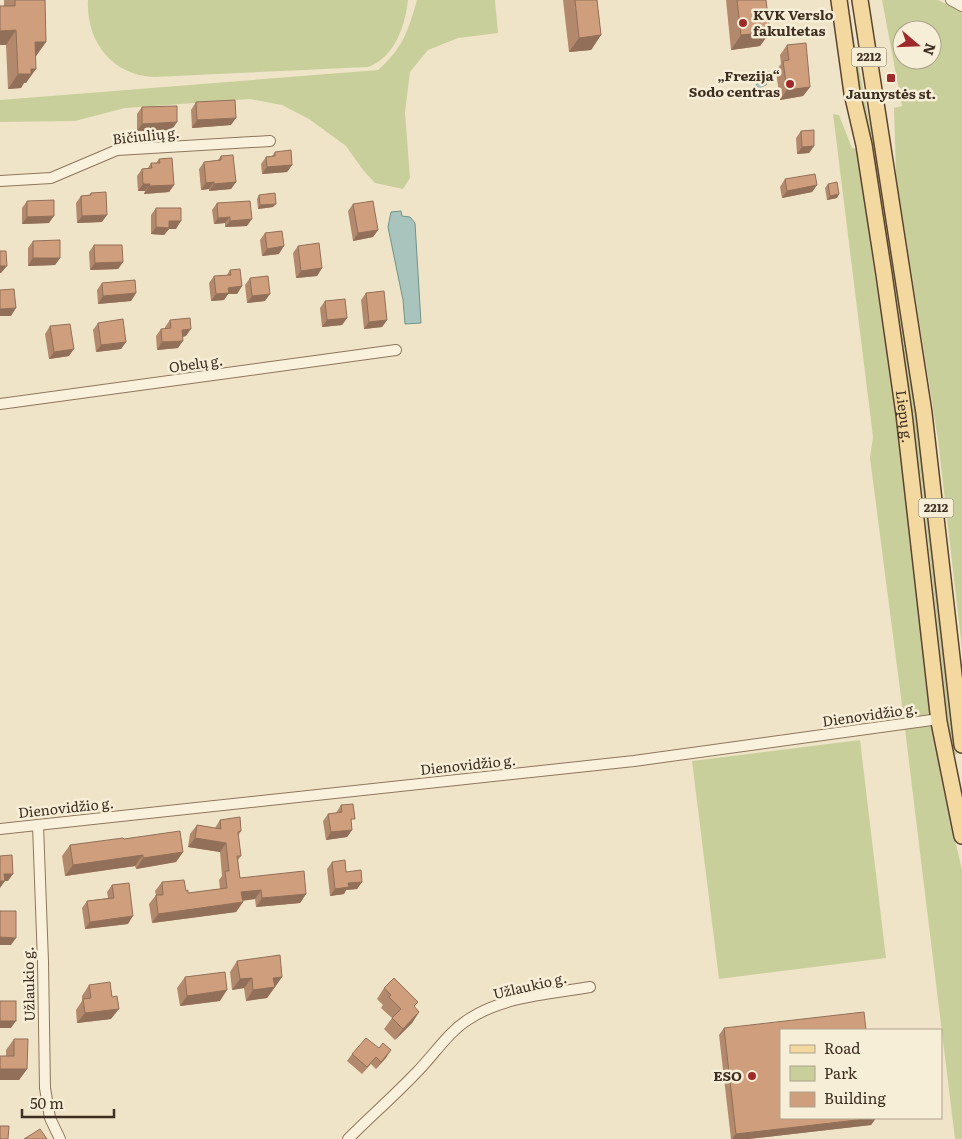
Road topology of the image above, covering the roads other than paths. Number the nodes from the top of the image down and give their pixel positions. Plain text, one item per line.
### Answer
1 (839, 0) edge
2 (860, 0) edge
3 (951, 0) edge
4 (962, 6) edge
5 (270, 141) dead end
6 (0, 181) edge
7 (396, 350) dead end
8 (0, 404) edge
9 (939, 719) junction
10 (962, 745) edge
11 (38, 825) junction
12 (0, 829) edge
13 (962, 836) edge
14 (590, 987) dead end
15 (60, 1139) edge
16 (348, 1139) edge

1 - 9 main road, Liepų g. / 2212
2 - 10 main road, Liepų g. / 2212
3 - 4 street
5 - 6 street, Bičiulių g.
7 - 8 street, Obelų g.
9 - 11 street, Dienovidžio g.
9 - 13 main road, Liepų g. / 2212
11 - 12 street, Dienovidžio g.
11 - 15 street, Užlaukio g.
14 - 16 street, Užlaukio g.

